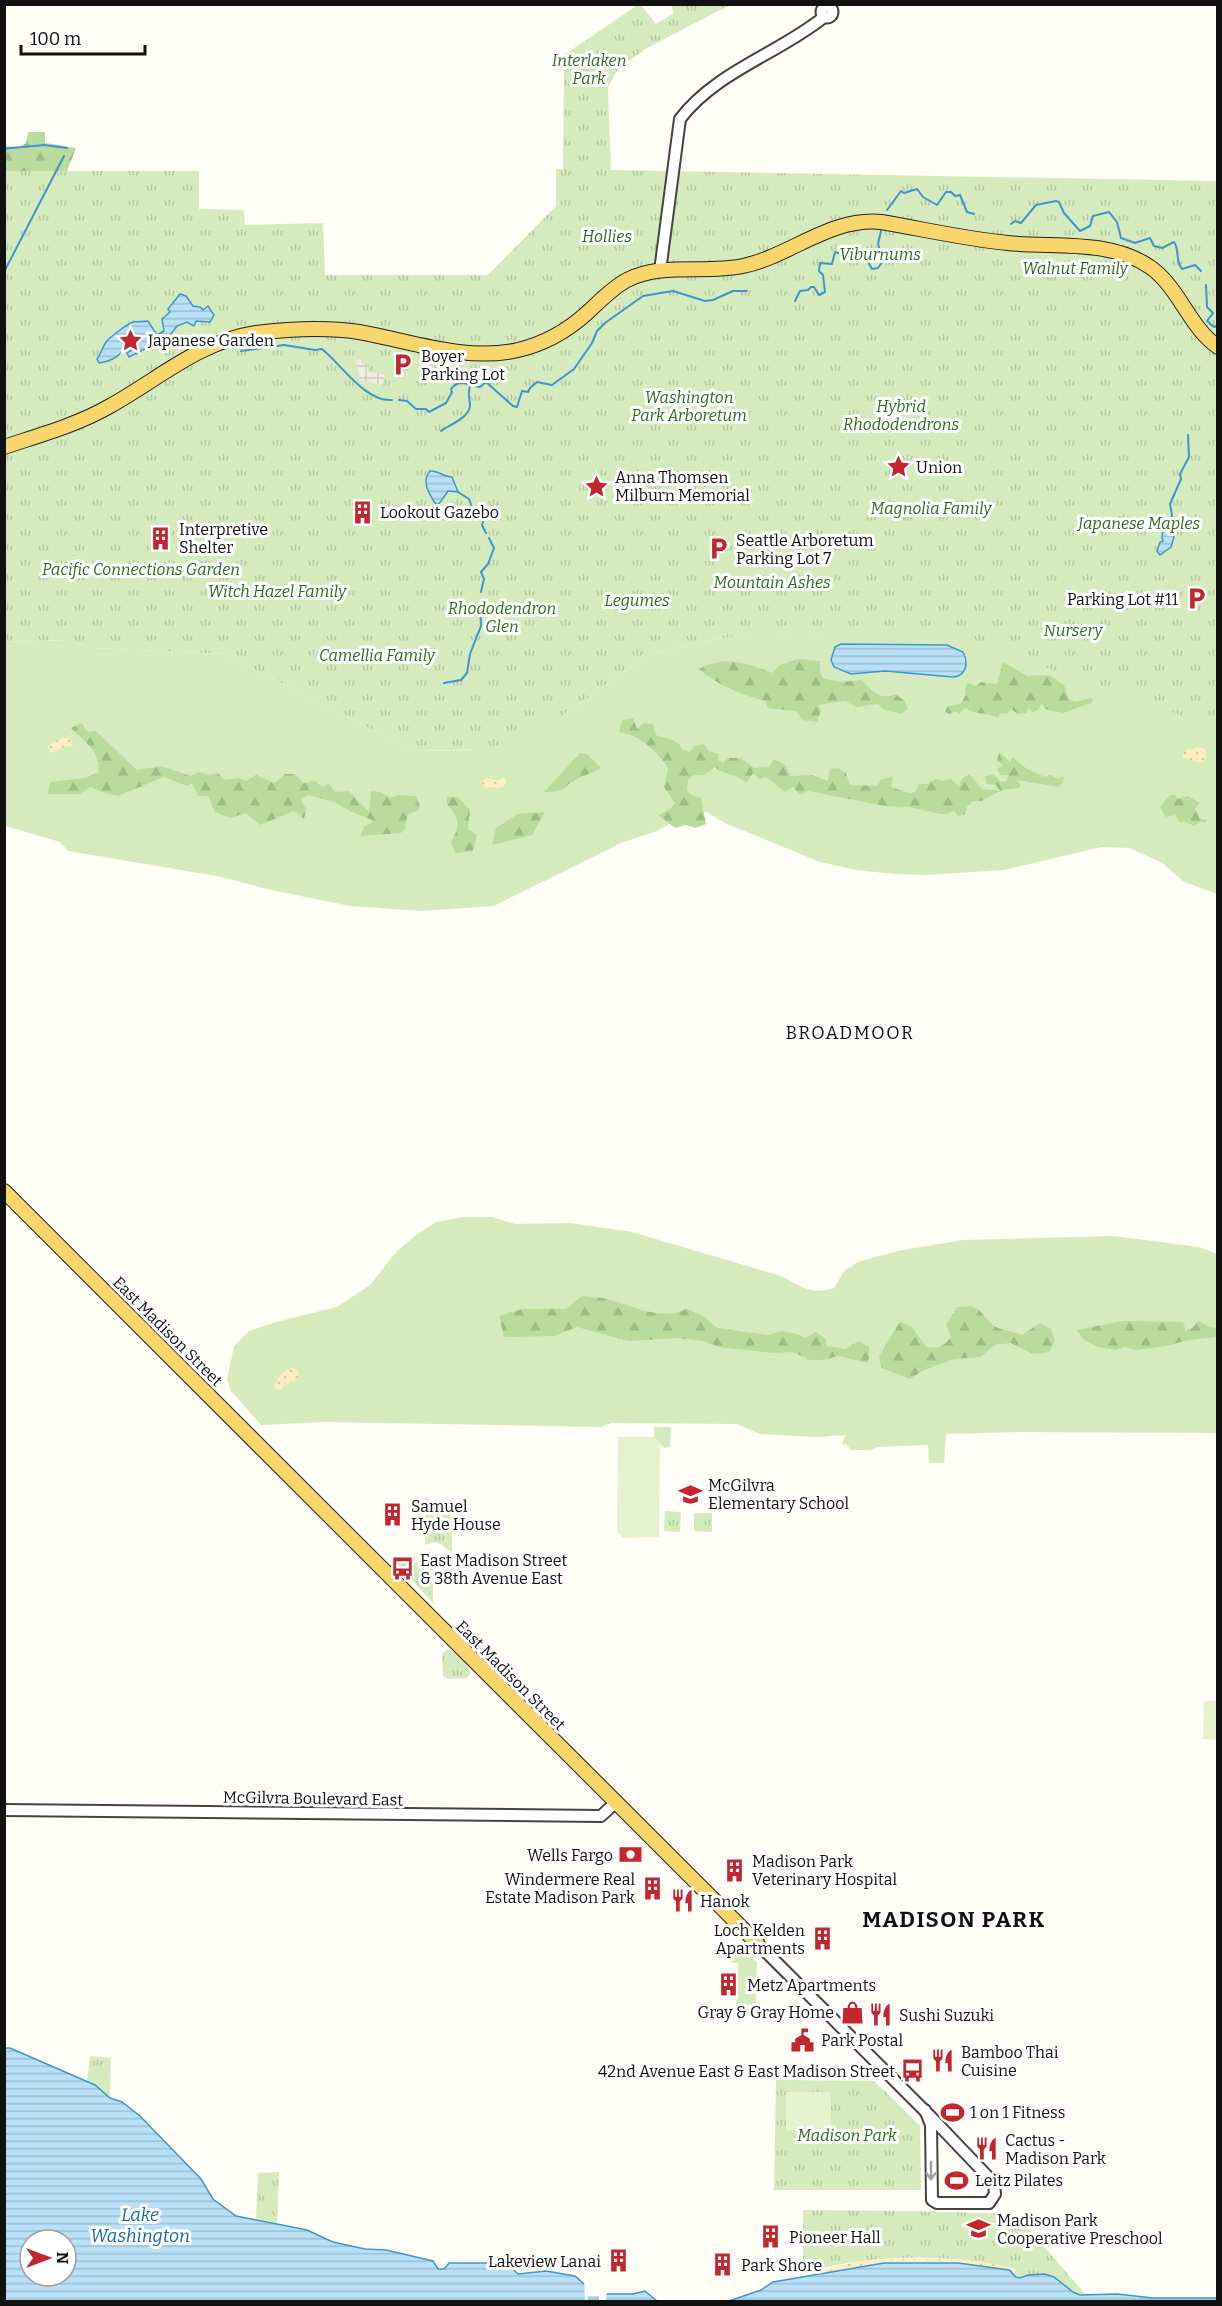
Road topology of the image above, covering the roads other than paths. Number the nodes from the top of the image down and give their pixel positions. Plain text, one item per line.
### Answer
1 (829, 10) edge
2 (660, 271) junction
3 (1218, 347) edge
4 (4, 447) edge
5 (4, 1191) edge
6 (616, 1802) junction
7 (4, 1810) edge
8 (757, 1943) joint
9 (925, 2110) junction
10 (950, 2136) junction
11 (931, 2142) junction

1 - 2 street
2 - 3 main road
2 - 4 main road
5 - 6 main road, East Madison Street
6 - 7 street, McGilvra Boulevard East
6 - 8 main road, East Madison Street
8 - 9 street, East Madison Street
9 - 10 street, East Madison Street
9 - 11 street
10 - 11 street
11 -> 10 street, East Madison Street

